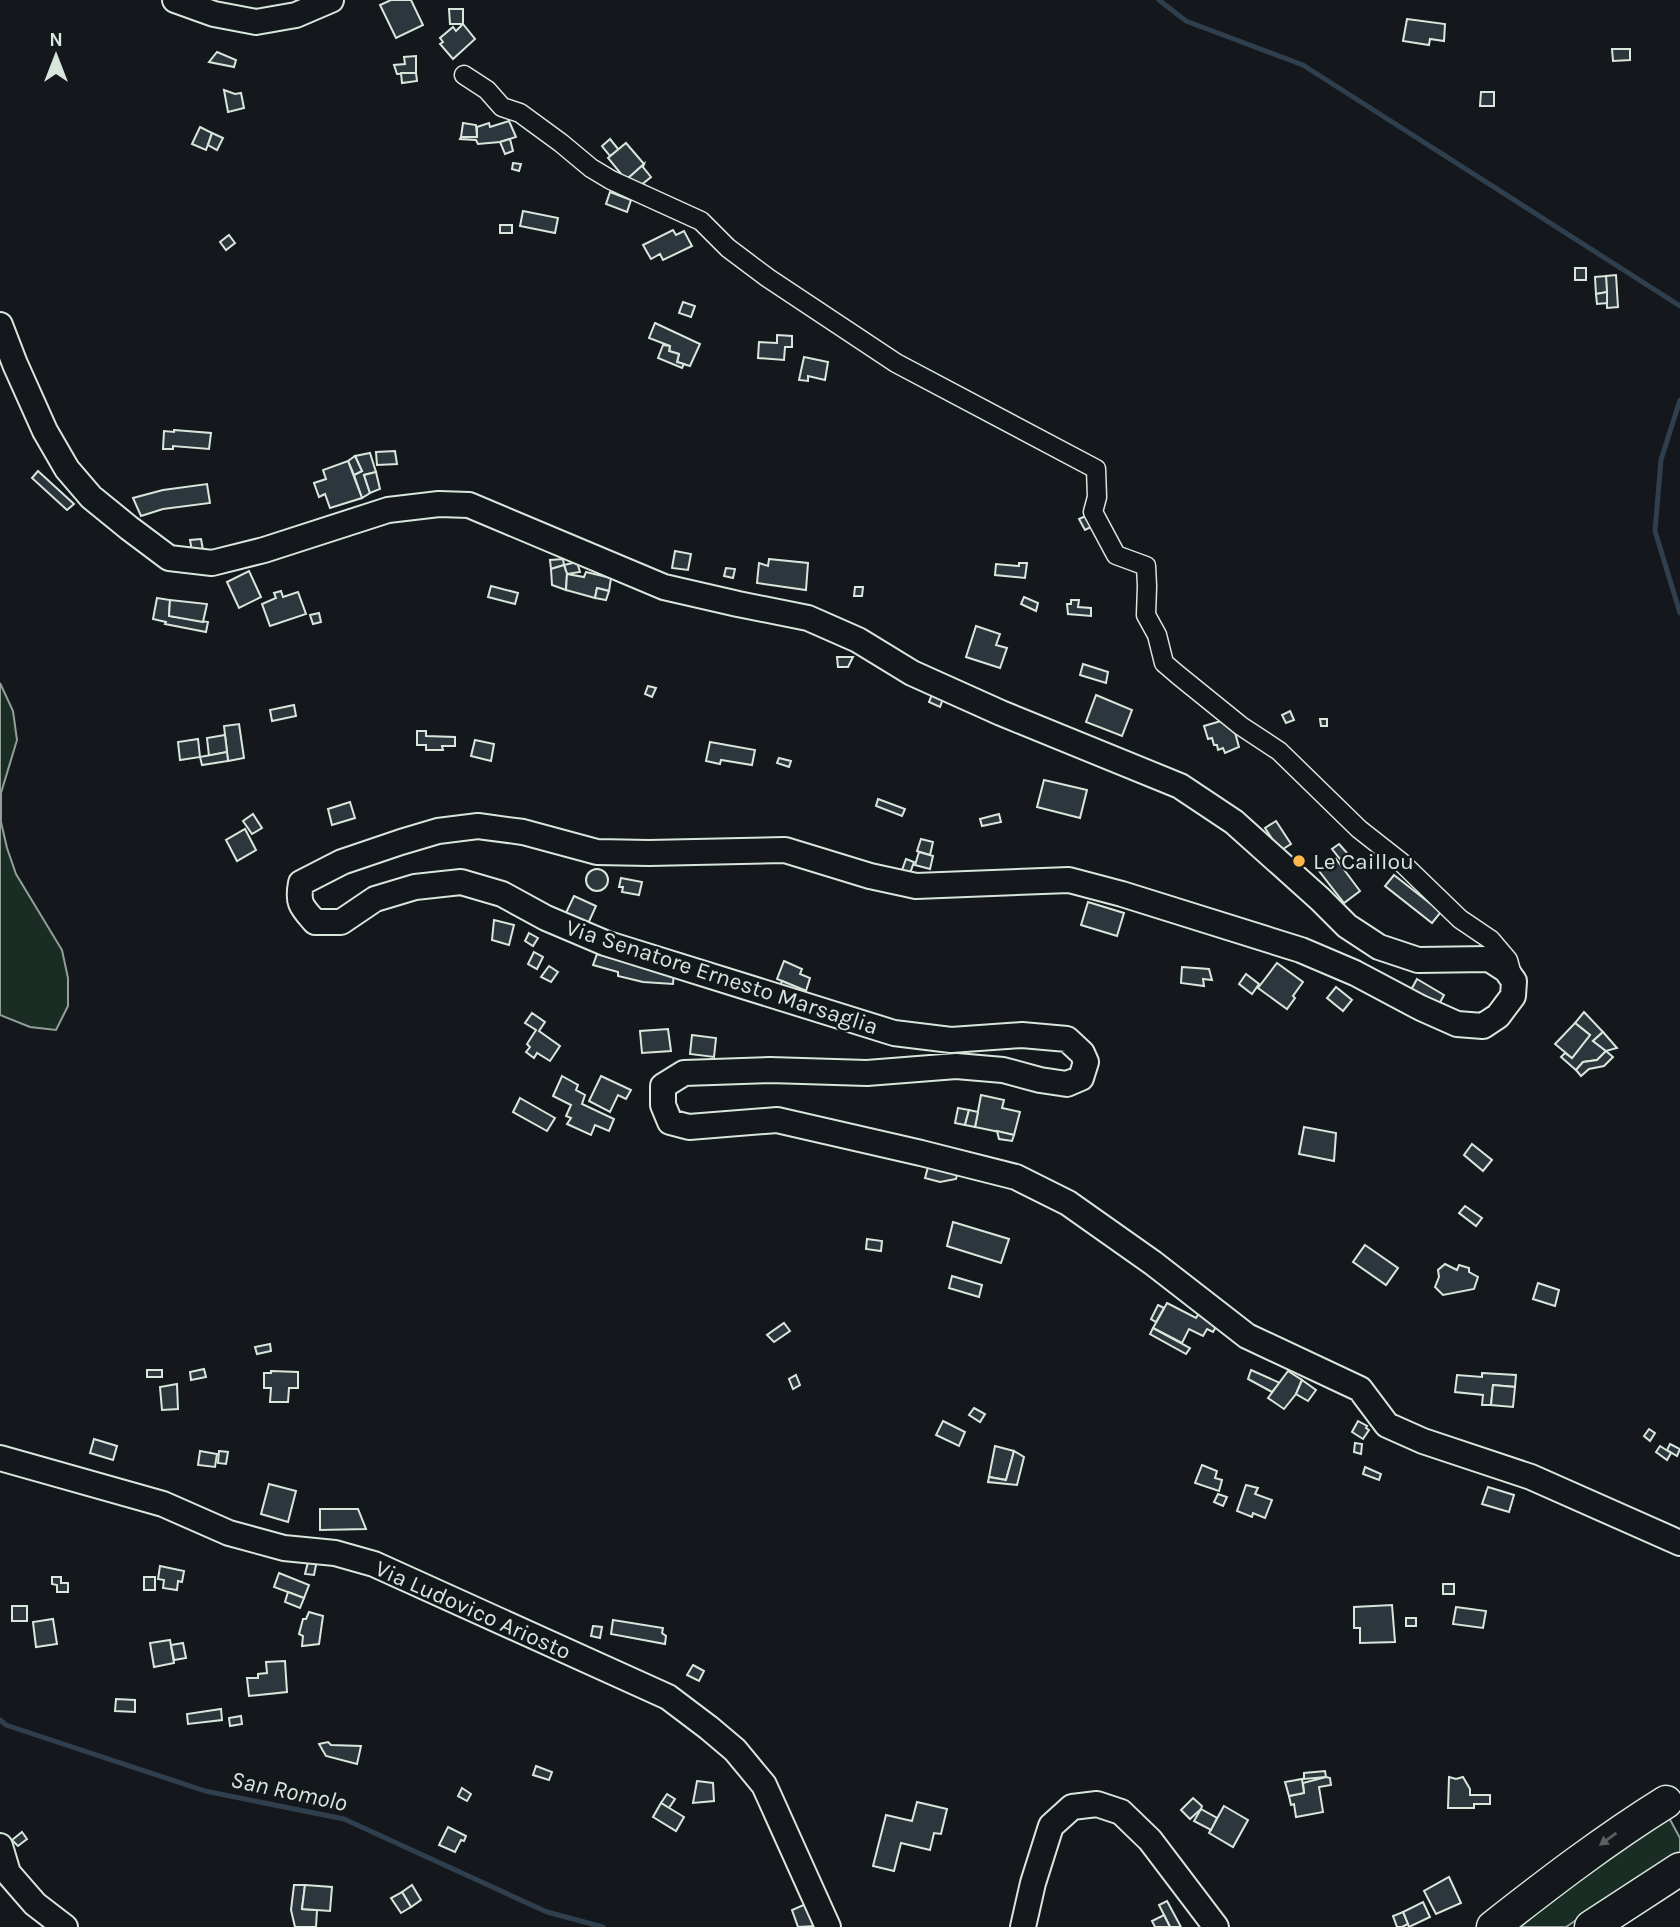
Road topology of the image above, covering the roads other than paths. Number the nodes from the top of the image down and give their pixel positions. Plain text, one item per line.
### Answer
1 (175, 0) edge
2 (331, 0) edge
3 (464, 75) dead end
4 (0, 325) edge
5 (1514, 981) junction
6 (0, 1458) edge
7 (1680, 1543) edge
8 (1665, 1802) dead end
9 (0, 1846) edge
10 (1680, 1869) edge
11 (65, 1927) edge
12 (828, 1927) edge
13 (1023, 1927) edge
14 (1216, 1927) edge
15 (1493, 1927) edge
16 (1591, 1927) edge

1 - 2 street
3 - 5 street
4 - 5 street
5 - 7 street, Via Senatore Ernesto Marsaglia
6 - 12 street, Via Ludovico Ariosto
8 -> 15 highway
9 - 11 street
10 - 16 highway
13 - 14 street

